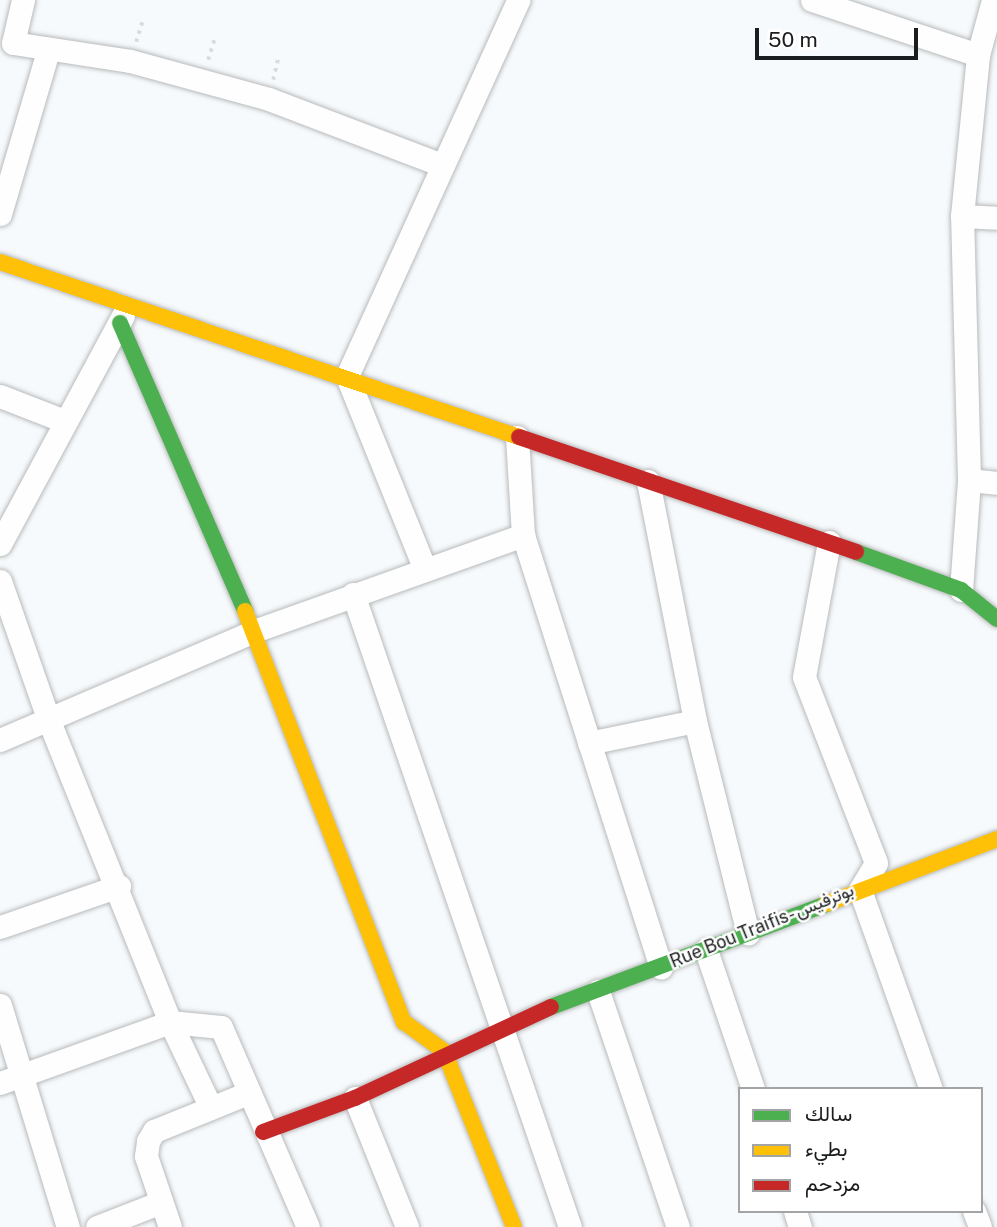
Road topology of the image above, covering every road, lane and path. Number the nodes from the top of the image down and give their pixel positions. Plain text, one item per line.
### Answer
1 (23, 0) edge
2 (518, 0) edge
3 (812, 0) edge
4 (993, 0) edge
5 (991, 26) edge
6 (7, 41) edge
7 (48, 51) junction
8 (978, 55) junction
9 (439, 164) junction
10 (0, 214) edge
11 (962, 216) junction
12 (997, 218) edge
13 (0, 262) edge
14 (124, 315) junction
15 (347, 376) junction
16 (0, 396) edge
17 (64, 421) junction
18 (517, 437) junction
19 (969, 480) junction
20 (648, 481) junction
21 (997, 483) edge
22 (523, 535) junction
23 (829, 542) junction
24 (0, 544) edge
25 (424, 567) junction
26 (0, 582) edge
27 (961, 590) junction
28 (353, 594) junction
29 (993, 614) edge
30 (254, 631) junction
31 (48, 721) junction
32 (695, 721) junction
33 (0, 740) edge
34 (589, 743) junction
35 (997, 839) edge
36 (119, 886) junction
37 (860, 890) junction
38 (0, 927) edge
39 (748, 934) junction
40 (706, 950) junction
41 (661, 967) junction
42 (598, 990) junction
43 (0, 1005) edge
44 (170, 1022) junction
45 (503, 1026) junction
46 (444, 1051) junction
47 (10, 1079) edge
48 (752, 1087) edge
49 (929, 1087) edge
50 (248, 1093) junction
51 (355, 1098) junction
52 (211, 1108) junction
53 (263, 1132) junction
54 (161, 1202) junction
55 (68, 1227) edge
56 (97, 1227) edge
57 (170, 1227) edge
58 (308, 1227) edge
59 (407, 1227) edge
60 (514, 1227) edge
61 (569, 1227) edge
62 (678, 1227) edge

1 - 6 street
2 - 9 street
3 - 8 street
4 - 5 street
5 - 8 street
6 - 7 street
7 - 9 street
7 - 10 street
8 - 11 street
9 - 15 street
11 - 12 street
11 - 19 street
13 - 14 street
14 - 15 street
14 - 17 street
14 - 30 street
15 - 18 street
15 - 25 street
16 - 17 street
17 - 24 street
18 - 20 street
18 - 22 street
19 - 21 street
19 - 27 street
20 - 23 street
20 - 32 street
22 - 25 street
22 - 34 street
23 - 27 street
23 - 37 street, Rue Bou Traifis- بوترفيس
25 - 28 street
26 - 31 street
27 - 29 street
28 - 30 street
28 - 45 street
30 - 31 street
30 - 46 street
31 - 33 street
31 - 36 street
32 - 34 street
32 - 39 street
34 - 41 street
35 - 37 street
36 - 38 street
36 - 44 street
37 - 39 street, Rue Bou Traifis- بوترفيس
37 - 49 street
39 - 40 street, Rue Bou Traifis- بوترفيس
40 - 41 street, Rue Bou Traifis- بوترفيس
40 - 48 street
41 - 42 street, Rue Bou Traifis- بوترفيس
42 - 45 street, Rue Bou Traifis- بوترفيس
42 - 62 street
43 - 47 street
44 - 47 street
44 - 50 street
44 - 52 street
45 - 46 street
45 - 61 street
46 - 51 street
46 - 60 street
47 - 55 street
50 - 52 street
50 - 53 street
51 - 53 street
51 - 59 street
52 - 54 street
53 - 58 street
54 - 56 street
54 - 57 street

